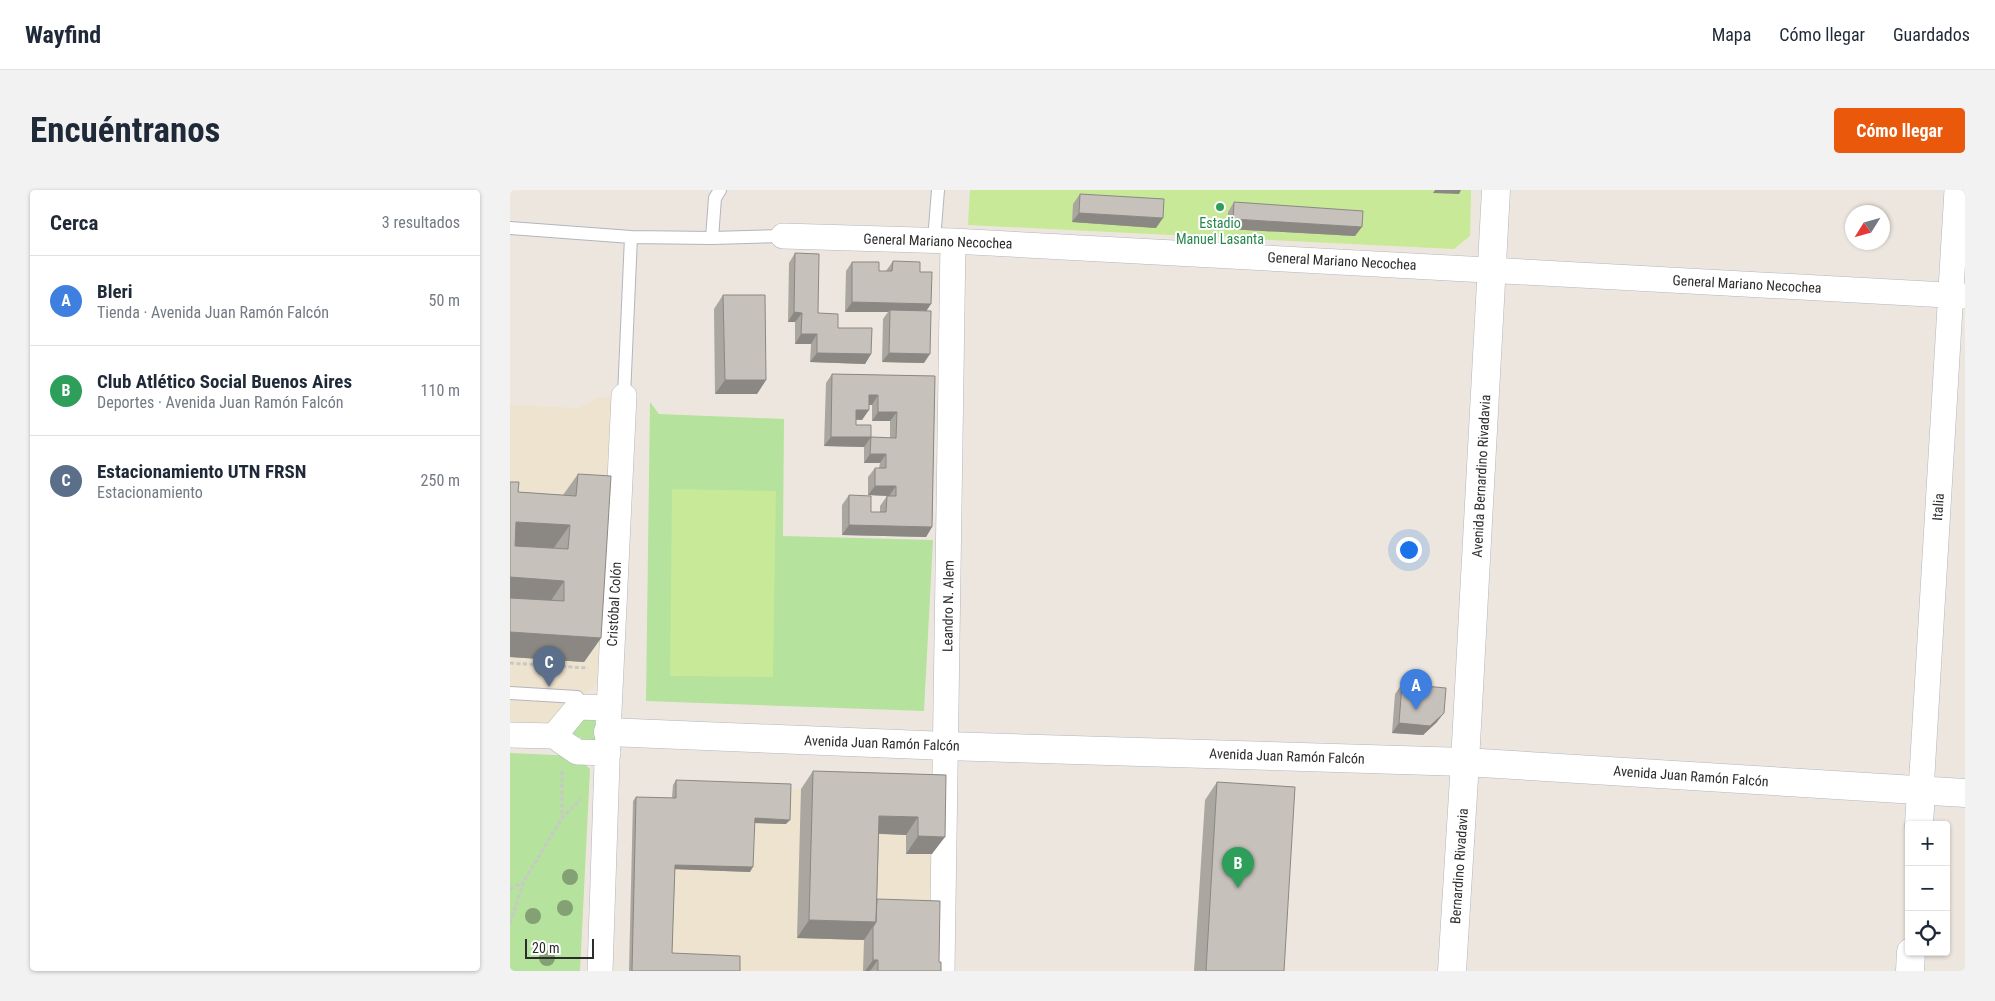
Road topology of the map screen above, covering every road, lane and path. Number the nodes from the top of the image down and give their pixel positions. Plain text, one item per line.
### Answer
1 (938, 190) edge
2 (1496, 190) edge
3 (1957, 190) edge
4 (714, 193) edge
5 (510, 228) edge
6 (783, 236) joint
7 (631, 237) junction
8 (712, 238) junction
9 (943, 240) junction
10 (1492, 269) junction
11 (1958, 296) edge
12 (624, 396) joint
13 (510, 663) edge
14 (611, 669) junction
15 (510, 693) edge
16 (578, 707) junction
17 (510, 735) edge
18 (558, 739) junction
19 (608, 741) junction
20 (946, 746) junction
21 (1465, 762) junction
22 (1921, 791) junction
23 (1965, 793) edge
24 (562, 818) junction
25 (1919, 821) edge
26 (524, 881) junction
27 (510, 888) edge
28 (510, 923) edge
29 (1911, 956) edge
30 (600, 971) edge
31 (942, 971) edge
32 (1452, 971) edge
33 (1910, 971) edge

1 - 9 lane, Leandro N. Alem
2 - 10 main road, Avenida Bernardino Rivadavia
3 - 11 street, Italia
4 - 8 lane
5 - 7 lane, General Mariano Necochea
6 - 8 lane, General Mariano Necochea
6 - 9 street, General Mariano Necochea
7 - 8 lane, General Mariano Necochea
7 - 12 lane, Cristóbal Colón
9 - 10 street, General Mariano Necochea
9 - 20 street, Leandro N. Alem
10 - 11 street, General Mariano Necochea
10 - 21 main road, Avenida Bernardino Rivadavia
11 - 22 street, Italia
12 - 14 street, Cristóbal Colón
13 - 14 path
14 - 19 street, Cristóbal Colón
15 - 16 lane
16 - 18 street
16 - 19 street
17 - 18 street
18 - 19 street
18 - 24 path
19 - 20 main road, Avenida Juan Ramón Falcón
19 - 24 path
19 - 30 street, Cristóbal Colón
20 - 21 main road, Avenida Juan Ramón Falcón
20 - 31 street, Leandro N. Alem
21 - 22 main road, Avenida Juan Ramón Falcón
21 - 32 main road, Bernardino Rivadavia
22 - 23 main road, Avenida Juan Ramón Falcón
22 - 25 main road, Italia
24 - 26 path
26 - 27 path
26 - 28 path
29 - 33 main road

